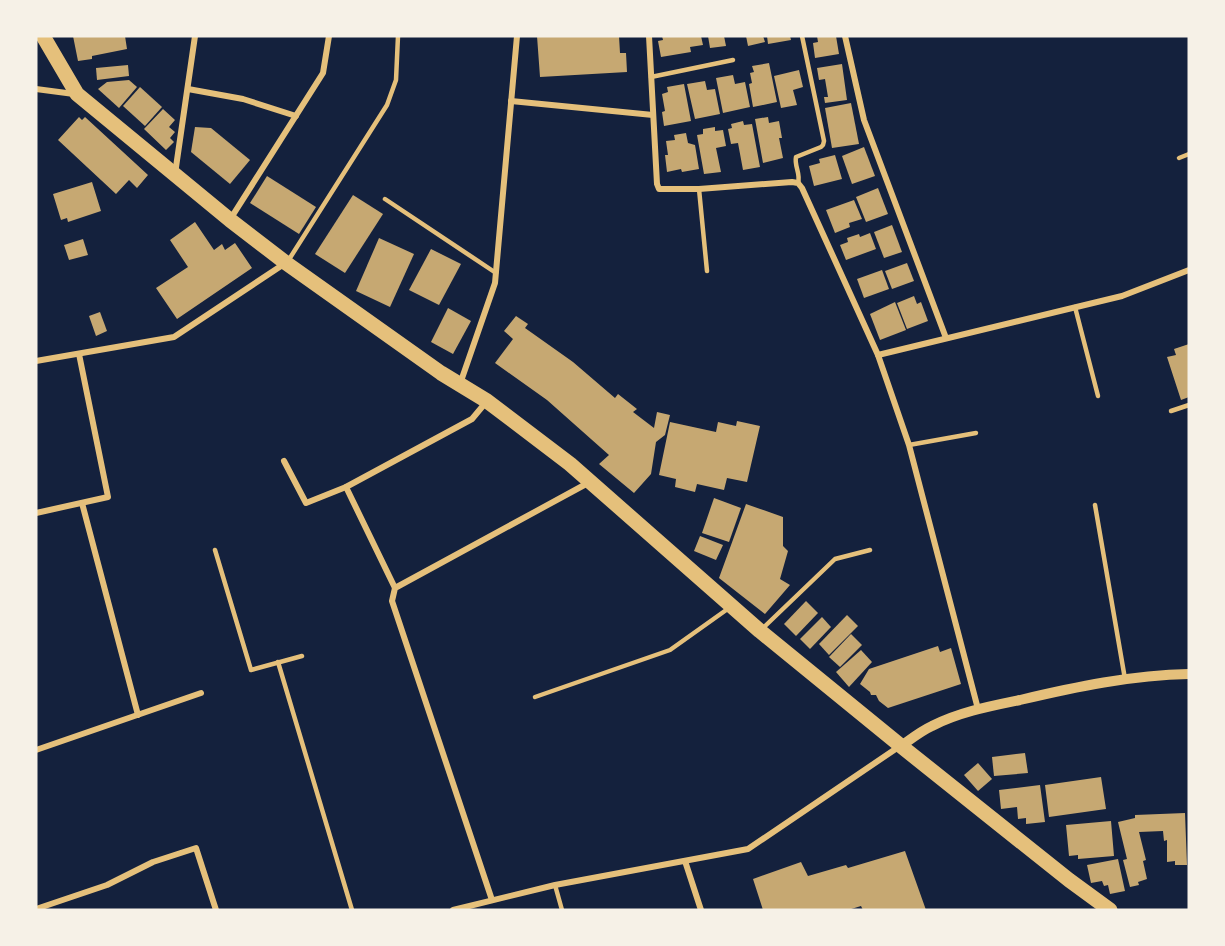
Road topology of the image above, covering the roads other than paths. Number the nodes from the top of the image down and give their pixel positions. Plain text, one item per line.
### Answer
1 (43, 36) edge
2 (195, 36) edge
3 (329, 36) edge
4 (398, 36) edge
5 (517, 36) edge
6 (649, 36) edge
7 (802, 36) edge
8 (845, 36) edge
9 (734, 60) dead end
10 (651, 77) junction
11 (36, 89) edge
12 (188, 89) junction
13 (77, 94) junction
14 (511, 101) junction
15 (653, 115) junction
16 (296, 116) junction
17 (1189, 154) edge
18 (1179, 158) dead end
19 (175, 174) junction
20 (798, 183) junction
21 (699, 189) junction
22 (385, 200) dead end
23 (230, 220) junction
24 (286, 263) junction
25 (1189, 270) edge
26 (707, 271) dead end
27 (496, 273) junction
28 (1075, 307) junction
29 (946, 338) junction
30 (79, 354) junction
31 (878, 355) junction
32 (36, 361) edge
33 (460, 385) junction
34 (1098, 396) dead end
35 (487, 401) junction
36 (1189, 405) edge
37 (1171, 411) dead end
38 (976, 434) dead end
39 (909, 446) junction
40 (284, 460) dead end
41 (590, 481) junction
42 (345, 487) junction
43 (82, 503) junction
44 (1095, 505) dead end
45 (36, 513) edge
46 (215, 550) dead end
47 (870, 550) dead end
48 (395, 588) junction
49 (731, 606) junction
50 (760, 630) junction
51 (302, 656) dead end
52 (278, 662) junction
53 (1189, 674) edge
54 (1125, 680) junction
55 (201, 693) dead end
56 (535, 697) dead end
57 (978, 709) junction
58 (138, 715) junction
59 (901, 746) junction
60 (36, 750) edge
61 (685, 861) junction
62 (555, 885) junction
63 (492, 900) junction
64 (36, 909) edge
65 (216, 910) edge
66 (352, 910) edge
67 (453, 910) edge
68 (562, 910) edge
69 (700, 910) edge
70 (1110, 910) edge

1 - 13 main road
2 - 12 street
3 - 16 street
4 - 24 lane
5 - 14 street
6 - 10 street
7 - 20 lane
8 - 29 street
9 - 10 lane
10 - 15 street
11 - 13 street
12 - 16 street
12 - 19 street
13 - 19 main road
14 - 15 street
14 - 27 street
15 - 21 street
16 - 23 street
17 - 18 lane
19 - 23 main road
20 - 21 street
20 - 31 street
21 - 26 lane
22 - 27 lane
23 - 24 main road
24 - 30 street
24 - 33 main road
25 - 28 street
27 - 33 street
28 - 29 street
28 - 34 lane
29 - 31 street
30 - 32 street
30 - 43 street
31 - 39 street
33 - 35 main road
35 - 41 main road
35 - 42 street
36 - 37 lane
38 - 39 lane
39 - 57 street
40 - 42 street
41 - 48 street
41 - 49 main road
42 - 48 street
43 - 45 street
43 - 58 street
44 - 54 lane
46 - 52 lane
47 - 50 lane
48 - 63 street
49 - 50 main road
49 - 56 lane
50 - 59 main road
51 - 52 lane
52 - 66 lane
53 - 54 street
54 - 57 street
55 - 58 street
57 - 59 street
58 - 60 street
59 - 61 street
59 - 70 main road
61 - 62 street
61 - 69 street
62 - 63 street
62 - 68 lane
63 - 67 street
64 - 65 street

